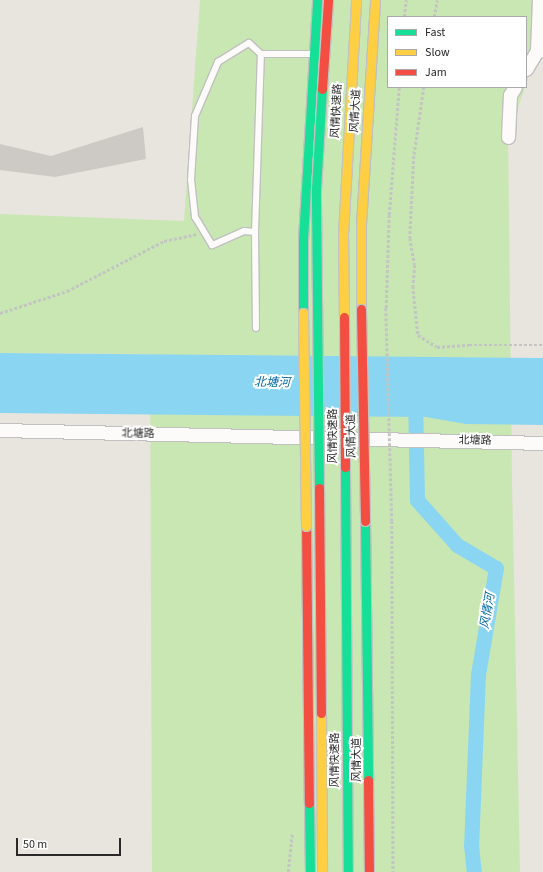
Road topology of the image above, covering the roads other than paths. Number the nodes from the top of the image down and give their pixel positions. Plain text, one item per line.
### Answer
1 (317, 0) edge
2 (328, 0) edge
3 (356, 0) edge
4 (375, 0) edge
5 (540, 0) edge
6 (540, 50) edge
7 (261, 54) junction
8 (312, 54) junction
9 (527, 69) edge
10 (514, 88) edge
11 (508, 137) dead end
12 (255, 232) junction
13 (256, 328) dead end
14 (0, 430) edge
15 (543, 442) edge
16 (309, 812) junction
17 (302, 872) edge
18 (310, 872) edge
19 (322, 872) edge
20 (348, 872) edge
21 (369, 872) edge

1 - 8 main road
2 - 19 main road, 风情快速路, bridge
3 - 20 main road, 风情快速路, bridge
4 - 21 main road, 风情大道, bridge
5 - 6 street
6 - 9 street
7 - 8 lane
7 - 12 lane
7 - 12 lane
8 - 16 main road, bridge
10 - 11 street
12 - 13 lane
14 - 15 street, 北塘路
16 - 17 main road
16 - 18 main road

